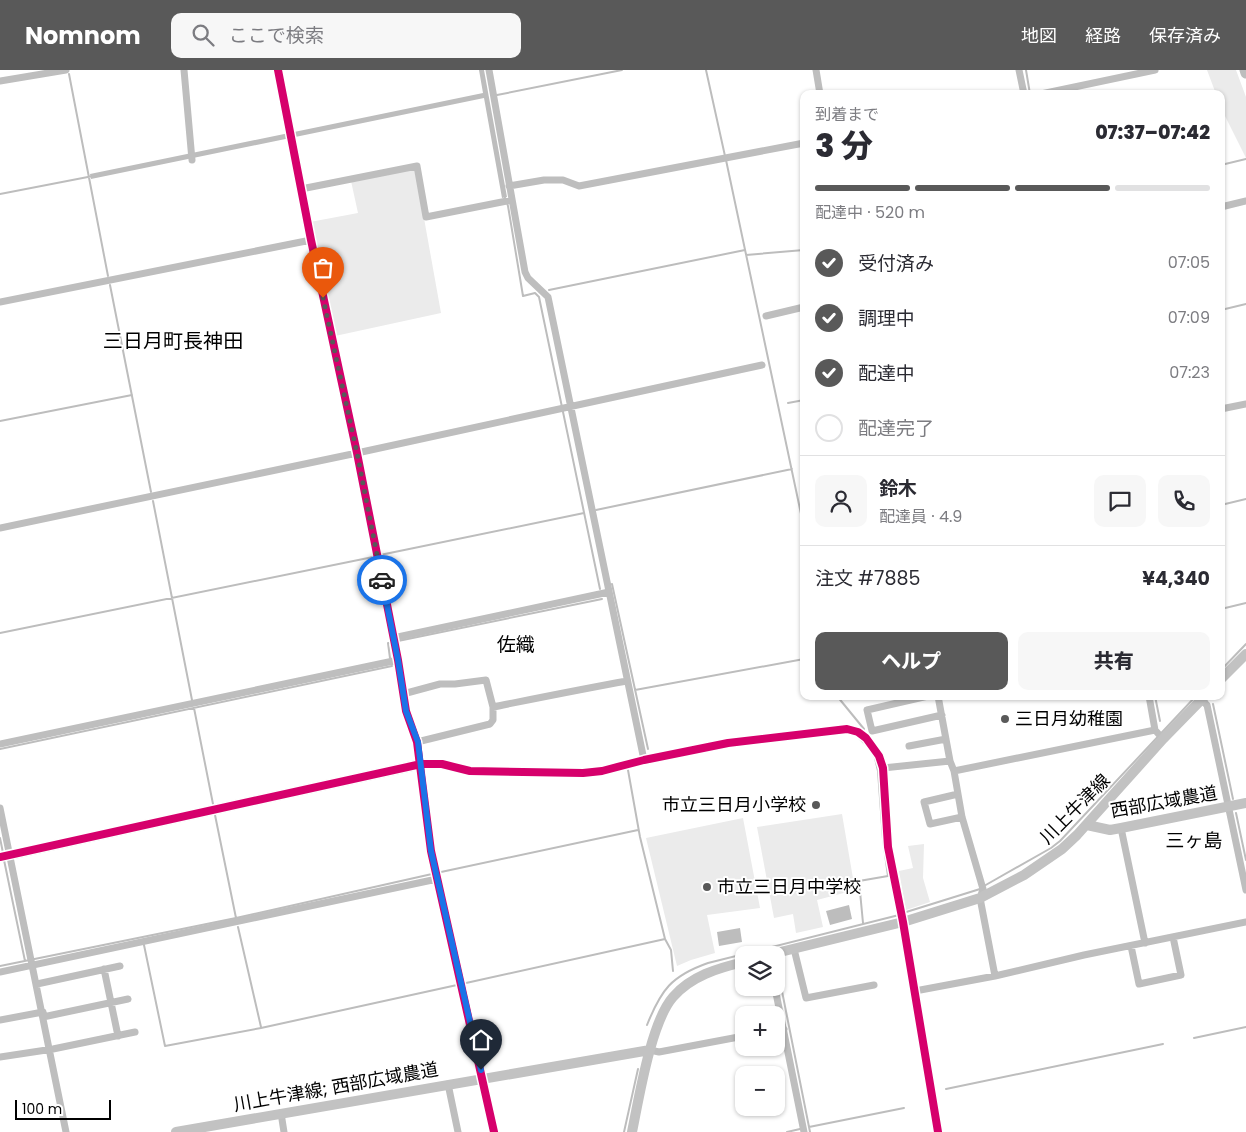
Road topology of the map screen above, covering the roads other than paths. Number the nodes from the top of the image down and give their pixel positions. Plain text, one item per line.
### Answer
1 (66, 70) edge
2 (184, 70) edge
3 (278, 70) edge
4 (490, 70) edge
5 (816, 70) edge
6 (1020, 70) edge
7 (1155, 70) edge
8 (0, 81) edge
9 (819, 90) edge
10 (1023, 90) edge
11 (1060, 90) edge
12 (800, 144) edge
13 (192, 160) dead end
14 (509, 186) junction
15 (301, 189) junction
16 (512, 200) junction
17 (1246, 201) edge
18 (1225, 206) edge
19 (311, 240) junction
20 (0, 302) edge
21 (800, 308) edge
22 (766, 316) dead end
23 (762, 365) dead end
24 (1246, 404) edge
25 (570, 407) junction
26 (1225, 408) edge
27 (357, 453) junction
28 (0, 528) edge
29 (609, 592) junction
30 (393, 638) junction
31 (1246, 654) edge
32 (398, 660) junction
33 (1225, 675) edge
34 (627, 681) junction
35 (403, 694) junction
36 (911, 700) edge
37 (939, 700) edge
38 (1150, 700) edge
39 (1201, 700) edge
40 (1204, 700) edge
41 (493, 707) junction
42 (942, 715) junction
43 (1155, 730) junction
44 (946, 739) junction
45 (1163, 739) junction
46 (418, 742) junction
47 (0, 744) edge
48 (909, 746) dead end
49 (644, 760) junction
50 (950, 761) junction
51 (422, 764) junction
52 (883, 768) junction
53 (954, 771) junction
54 (958, 794) junction
55 (1246, 803) edge
56 (1228, 806) junction
57 (0, 808) edge
58 (962, 817) junction
59 (1087, 825) junction
60 (1121, 828) junction
61 (5, 856) edge
62 (437, 879) junction
63 (981, 890) junction
64 (1246, 890) edge
65 (902, 916) junction
66 (1246, 922) edge
67 (1173, 937) junction
68 (1145, 943) junction
69 (1131, 946) junction
70 (794, 949) junction
71 (785, 951) edge
72 (735, 964) edge
73 (33, 965) junction
74 (120, 966) dead end
75 (104, 970) junction
76 (0, 972) edge
77 (995, 976) junction
78 (37, 984) junction
79 (874, 985) dead end
80 (915, 991) junction
81 (128, 999) dead end
82 (111, 1003) junction
83 (43, 1014) junction
84 (0, 1020) edge
85 (135, 1032) dead end
86 (118, 1036) junction
87 (735, 1038) edge
88 (50, 1049) junction
89 (650, 1050) junction
90 (785, 1051) edge
91 (0, 1057) edge
92 (482, 1078) junction
93 (448, 1084) junction
94 (281, 1113) junction
95 (66, 1132) edge
96 (181, 1132) edge
97 (284, 1132) edge
98 (458, 1132) edge
99 (494, 1132) edge
100 (632, 1132) edge
101 (804, 1132) edge
102 (938, 1132) edge

1 - 8 street
2 - 13 street
3 - 15 street
4 - 14 street
5 - 9 street
6 - 10 street
7 - 11 street
12 - 14 street
14 - 16 street
15 - 16 street
15 - 19 street
16 - 25 street
17 - 18 street
19 - 20 street
19 - 27 street
21 - 22 street
23 - 25 street
24 - 26 street
25 - 27 street
25 - 29 street
27 - 28 street
27 - 30 street
29 - 30 street
29 - 34 street
30 - 32 street
31 - 33 main road
32 - 35 street
32 - 47 street
34 - 41 street
34 - 49 street
35 - 41 street
35 - 46 street
36 - 42 street
37 - 42 street
38 - 43 street
39 - 45 main road, 川上牛津線
40 - 56 street
41 - 46 street
42 - 44 street
43 - 45 street
43 - 53 street
44 - 48 street
44 - 50 street
45 - 59 main road, 川上牛津線
46 - 51 street
49 - 51 street
49 - 52 street
50 - 52 street
50 - 53 street
51 - 61 main road
51 - 62 street
52 - 65 street
53 - 54 street
54 - 58 street
54 - 58 street
55 - 56 main road, 西部広域農道
56 - 60 main road, 西部広域農道
56 - 64 street
57 - 61 street
58 - 63 street
59 - 60 main road, 西部広域農道
59 - 63 main road, 川上牛津線
60 - 68 street
61 - 73 street
62 - 73 street
62 - 92 street
63 - 65 main road, 川上牛津線
63 - 77 street
65 - 70 main road, 川上牛津線
65 - 80 street
66 - 67 street
67 - 68 street
67 - 69 street
68 - 69 street
69 - 77 street
70 - 71 main road, 川上牛津線
70 - 79 street
72 - 89 main road
73 - 76 street
73 - 78 street
74 - 75 street
75 - 78 street
75 - 82 street
77 - 80 street
78 - 83 street
80 - 102 street
81 - 82 street
82 - 83 street
82 - 86 street
83 - 84 street
83 - 88 street
85 - 86 street
86 - 88 street
87 - 89 street
88 - 91 street
88 - 95 street
89 - 92 main road, 川上牛津線; 西部広域農道
89 - 100 main road
90 - 101 street
92 - 93 main road, 川上牛津線; 西部広域農道
92 - 99 street
93 - 94 main road, 川上牛津線; 西部広域農道
93 - 98 street
94 - 96 main road, 川上牛津線; 西部広域農道
94 - 97 street

